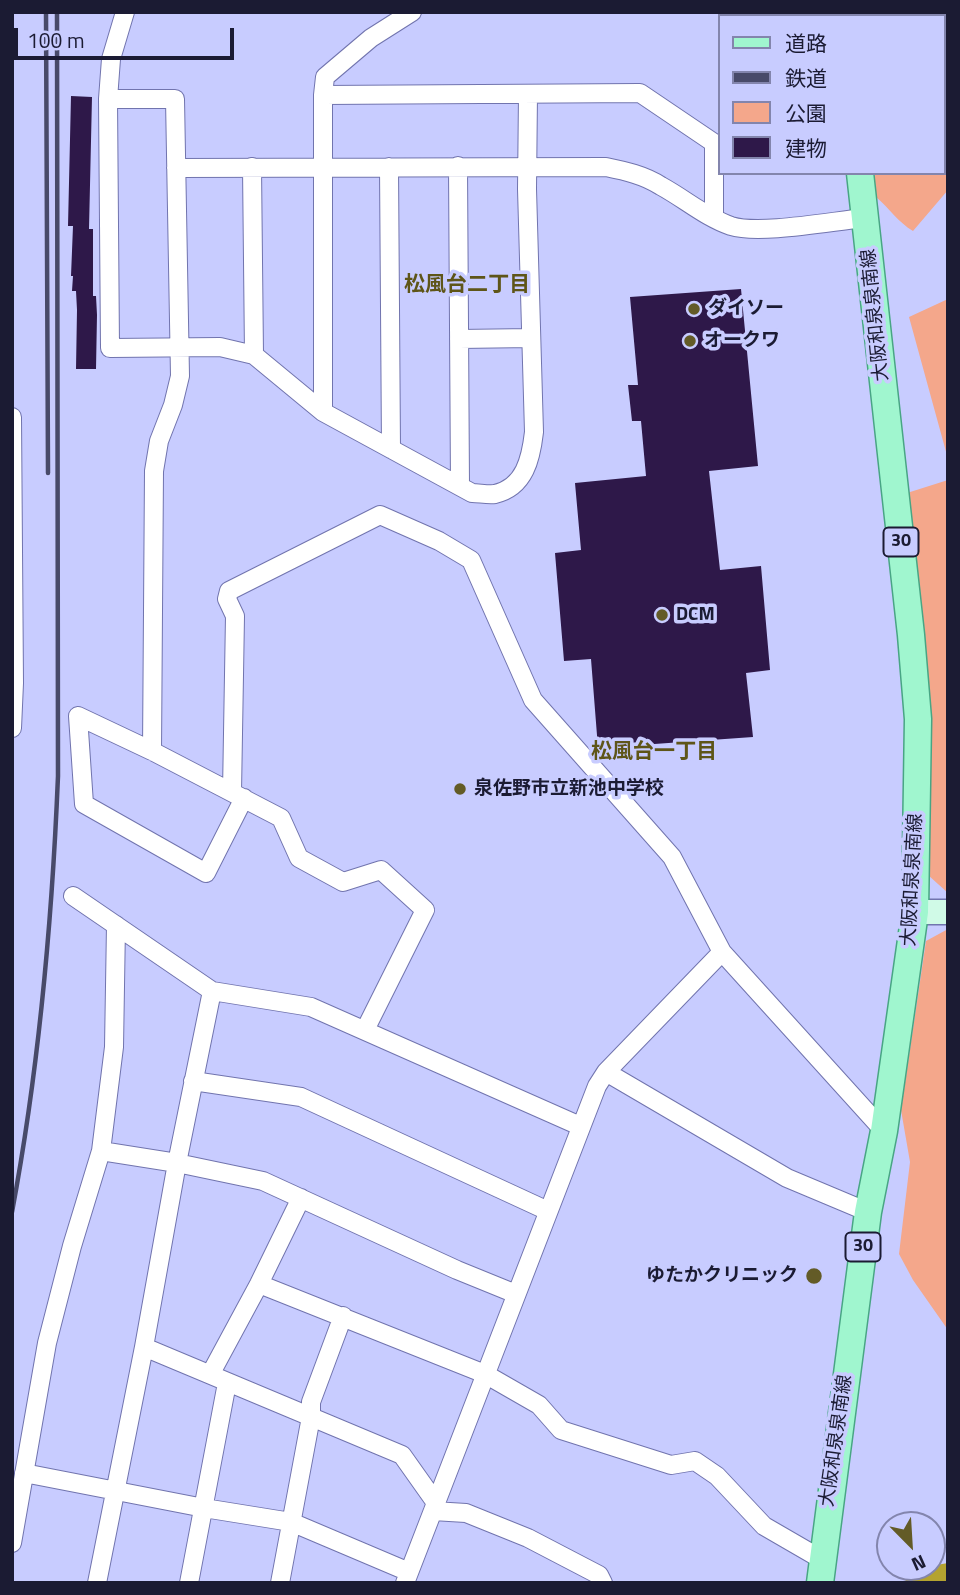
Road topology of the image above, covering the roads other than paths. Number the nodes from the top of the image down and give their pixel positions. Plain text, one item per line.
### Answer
1 (125, 12) edge
2 (412, 12) edge
3 (528, 94) junction
4 (323, 95) junction
5 (108, 99) junction
6 (529, 165) junction
7 (457, 166) junction
8 (252, 167) junction
9 (321, 167) junction
10 (389, 167) junction
11 (176, 168) junction
12 (860, 175) edge
13 (714, 218) junction
14 (865, 218) junction
15 (531, 338) junction
16 (459, 340) junction
17 (181, 347) junction
18 (254, 355) junction
19 (323, 412) junction
20 (12, 417) edge
21 (391, 449) junction
22 (460, 486) junction
23 (13, 651) edge
24 (13, 683) edge
25 (12, 728) edge
26 (152, 751) junction
27 (238, 795) junction
28 (73, 895) dead end
29 (915, 912) junction
30 (948, 912) edge
31 (116, 925) junction
32 (722, 953) junction
33 (212, 991) junction
34 (365, 1030) junction
35 (606, 1073) junction
36 (193, 1081) junction
37 (580, 1126) junction
38 (884, 1131) junction
39 (101, 1151) junction
40 (177, 1163) junction
41 (302, 1198) junction
42 (548, 1211) junction
43 (868, 1212) junction
44 (259, 1284) junction
45 (516, 1294) junction
46 (343, 1317) junction
47 (144, 1347) junction
48 (211, 1373) junction
49 (485, 1374) junction
50 (227, 1383) junction
51 (311, 1417) junction
52 (24, 1473) junction
53 (115, 1491) junction
54 (435, 1507) junction
55 (204, 1508) junction
56 (290, 1522) junction
57 (12, 1544) edge
58 (821, 1571) edge
59 (407, 1577) edge
60 (97, 1583) edge
61 (189, 1583) edge
62 (280, 1583) edge
63 (603, 1583) edge

1 - 5 street
2 - 4 street
3 - 4 street
3 - 6 street
3 - 13 street
4 - 9 street
5 - 11 street
5 - 17 street
6 - 7 street
6 - 13 street
6 - 15 street
7 - 10 street
7 - 16 street
8 - 9 street
8 - 11 street
8 - 18 street
9 - 10 street
9 - 19 street
10 - 21 street
11 - 17 street
12 - 14 main road, 大阪和泉泉南線 / 30
13 - 14 street
14 - 29 main road, 大阪和泉泉南線 / 30
15 - 16 street
15 - 22 street
16 - 22 street
17 - 18 street
17 - 26 street
18 - 19 street
19 - 21 street
20 - 23 street
21 - 22 street
23 - 24 street
24 - 25 street
26 - 27 street
26 - 27 street
27 - 32 street
27 - 34 street
28 - 31 street
29 - 30 street
29 - 38 main road, 大阪和泉泉南線 / 30
31 - 33 street
31 - 39 street
32 - 35 street
32 - 38 street
33 - 34 street
33 - 36 street
34 - 37 street
35 - 37 street
35 - 43 street
36 - 40 street
36 - 42 street
37 - 42 street
38 - 43 main road, 大阪和泉泉南線 / 30
39 - 40 street
39 - 52 street
40 - 41 street
40 - 47 street
41 - 44 street
41 - 45 street
42 - 45 street
43 - 58 main road, 大阪和泉泉南線 / 30
44 - 46 street
44 - 48 street
45 - 49 street
46 - 49 street
46 - 51 street
47 - 48 street
47 - 53 street
48 - 50 street
49 - 54 street
49 - 58 street
50 - 51 street
50 - 55 street
51 - 54 street
51 - 56 street
52 - 53 street
52 - 57 street
53 - 55 street
53 - 60 street
54 - 59 street
54 - 63 street
55 - 56 street
55 - 61 street
56 - 59 street
56 - 62 street

